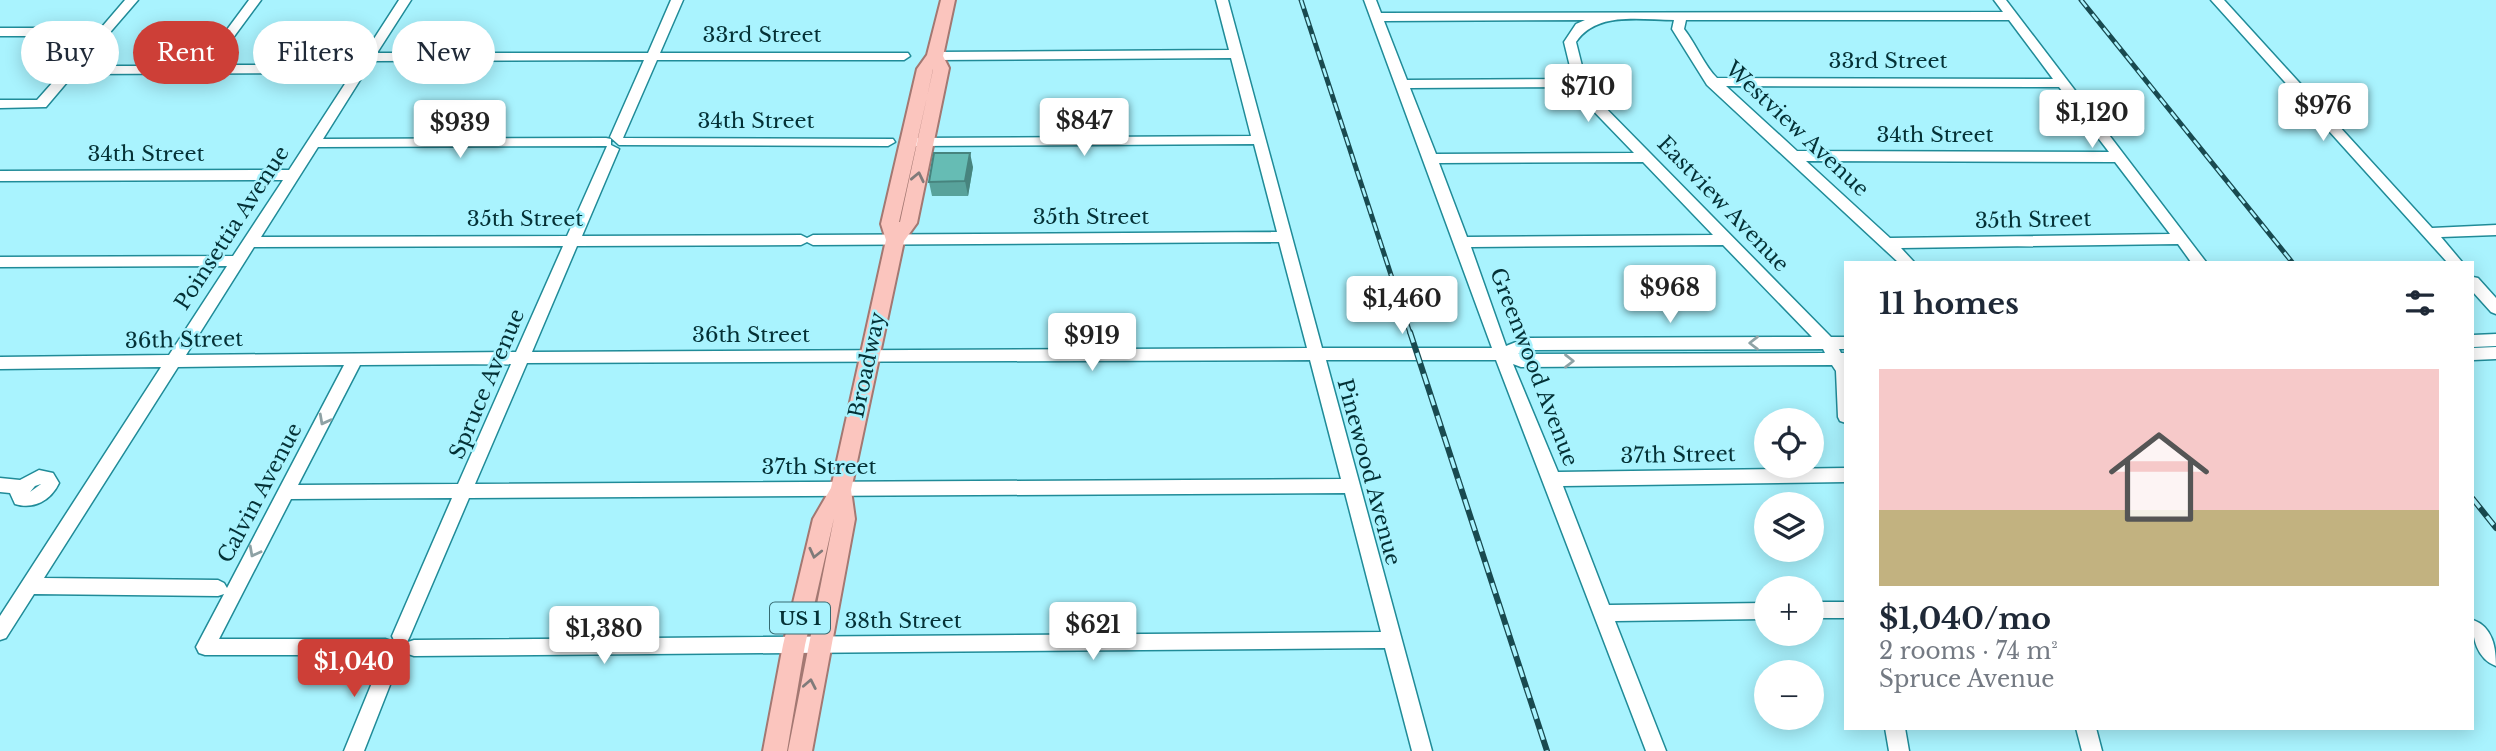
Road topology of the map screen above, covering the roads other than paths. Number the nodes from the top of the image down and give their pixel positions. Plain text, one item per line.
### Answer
1 (132, 0) edge
2 (255, 0) edge
3 (405, 0) edge
4 (677, 0) edge
5 (948, 0) edge
6 (1222, 0) edge
7 (1370, 0) edge
8 (1618, 0) edge
9 (2000, 0) edge
10 (2217, 0) edge
11 (1623, 16) junction
12 (1681, 16) junction
13 (2012, 16) junction
14 (1376, 17) junction
15 (114, 21) edge
16 (239, 22) edge
17 (0, 32) edge
18 (21, 32) edge
19 (378, 43) edge
20 (1236, 54) junction
21 (653, 56) junction
22 (904, 56) dead end
23 (935, 56) junction
24 (378, 63) edge
25 (1712, 82) junction
26 (1578, 83) junction
27 (2063, 83) junction
28 (59, 84) edge
29 (352, 84) edge
30 (1402, 84) junction
31 (0, 104) edge
32 (1259, 140) junction
33 (917, 141) junction
34 (888, 142) dead end
35 (615, 143) junction
36 (313, 144) junction
37 (1793, 156) junction
38 (1645, 157) junction
39 (2119, 157) junction
40 (1430, 159) junction
41 (293, 175) junction
42 (0, 176) edge
43 (2496, 230) edge
44 (2428, 233) junction
45 (1285, 237) junction
46 (2181, 239) junction
47 (574, 240) junction
48 (895, 240) junction
49 (1728, 240) junction
50 (250, 242) junction
51 (1462, 242) junction
52 (1885, 243) junction
53 (238, 261) junction
54 (1906, 261) edge
55 (2198, 261) edge
56 (2454, 261) edge
57 (0, 262) edge
58 (2474, 283) edge
59 (2496, 307) edge
60 (1800, 317) junction
61 (2496, 340) edge
62 (2474, 341) edge
63 (1786, 343) junction
64 (1827, 343) junction
65 (1844, 343) edge
66 (1316, 354) junction
67 (1502, 354) junction
68 (2474, 354) edge
69 (2496, 354) edge
70 (869, 356) junction
71 (523, 358) junction
72 (1843, 359) edge
73 (355, 360) junction
74 (174, 361) junction
75 (0, 363) edge
76 (1844, 475) edge
77 (1552, 479) junction
78 (0, 485) edge
79 (1351, 486) junction
80 (21, 487) dead end
81 (841, 490) junction
82 (466, 491) junction
83 (286, 492) junction
84 (30, 586) junction
85 (218, 588) dead end
86 (1824, 610) edge
87 (1844, 610) edge
88 (1754, 611) edge
89 (1604, 613) junction
90 (2474, 629) edge
91 (0, 632) edge
92 (1392, 640) junction
93 (794, 645) junction
94 (818, 645) junction
95 (205, 647) joint
96 (398, 648) junction
97 (2496, 658) edge
98 (1895, 730) edge
99 (2087, 730) edge
100 (354, 751) edge
101 (775, 751) edge
102 (800, 751) edge
103 (1422, 751) edge
104 (1656, 751) edge
105 (1899, 751) edge
106 (2092, 751) edge

1 - 15 street
2 - 16 street
3 - 19 street, Poinsettia Avenue
4 - 21 street, Spruce Avenue
5 - 23 main road, Broadway / US 1
6 - 20 street, Pinewood Avenue
7 - 14 street, Greenwood Avenue
8 - 11 street
9 - 13 street
10 - 44 street
11 - 12 street
11 - 14 street
11 - 26 street, Eastview Avenue
12 - 13 street
12 - 25 street, Westview Avenue
13 - 27 street
14 - 30 street, Greenwood Avenue
17 - 18 street
20 - 23 street
20 - 32 street, Pinewood Avenue
21 - 22 street, 33rd Street
21 - 24 street, 33rd Street
21 - 35 street, Spruce Avenue
23 - 33 main road, Broadway / US 1
25 - 27 street, 33rd Street
25 - 37 street, Westview Avenue
26 - 30 street
26 - 38 street, Eastview Avenue
27 - 39 street
28 - 31 street
29 - 36 street, Poinsettia Avenue
30 - 40 street, Greenwood Avenue
32 - 33 street
32 - 45 street, Pinewood Avenue
33 - 48 main road, Broadway / US 1
34 - 35 street, 34th Street
35 - 36 street, 34th Street
35 - 47 street, Spruce Avenue
36 - 41 street, Poinsettia Avenue
37 - 39 street, 34th Street
37 - 52 street, Westview Avenue
38 - 40 street
38 - 49 street, Eastview Avenue
39 - 46 street
40 - 51 street, Greenwood Avenue
41 - 42 street, 34th Street
41 - 50 street, Poinsettia Avenue
43 - 44 street
44 - 56 street
45 - 48 street, 35th Street
45 - 66 street, Pinewood Avenue
46 - 52 street, 35th Street
46 - 55 street
47 - 48 street, 35th Street
47 - 50 street, 35th Street
47 - 71 street, Spruce Avenue
48 - 70 main road, Broadway / US 1
49 - 51 street
49 - 60 street, Eastview Avenue
50 - 53 street, Poinsettia Avenue
51 - 67 street, Greenwood Avenue
52 - 54 street, Westview Avenue
53 - 57 street
53 - 74 street, Poinsettia Avenue
58 - 59 street
60 - 63 street
60 - 64 street, Eastview Avenue
61 - 62 street
63 - 64 street, 36th Street
63 -> 67 street, 36th Street
64 - 65 street, 36th Street
64 - 72 street, Eastview Avenue
66 - 67 street, 36th Street
66 - 70 street, 36th Street
66 - 79 street, Pinewood Avenue
67 -> 72 street, 36th Street
67 - 77 street, Greenwood Avenue
68 - 69 street
70 - 71 street, 36th Street
70 - 81 main road, Broadway / US 1
71 - 73 street, 36th Street
71 - 82 street, Spruce Avenue
73 - 74 street, 36th Street
73 -> 83 street, Calvin Avenue
74 - 75 street, 36th Street
74 - 84 street, Poinsettia Avenue
76 - 77 street, 37th Street
77 - 89 street, Greenwood Avenue
78 - 80 street
79 - 81 street, 37th Street
79 - 92 street, Pinewood Avenue
81 - 82 street, 37th Street
81 -> 93 main road, Broadway / US 1
81 - 94 main road, Broadway / US 1
82 - 83 street, 37th Street
82 - 96 street, Spruce Avenue
83 -> 95 street, Calvin Avenue
84 - 85 street
84 - 91 street, Poinsettia Avenue
86 - 87 street
88 - 89 street
89 - 104 street, Greenwood Avenue
90 - 97 street
92 - 94 street, 38th Street
92 - 103 street, Pinewood Avenue
93 - 94 street, 38th Street
93 - 96 street, 38th Street
93 - 101 main road, Broadway / US 1
102 -> 94 main road, Broadway / US 1
95 - 96 street, 38th Street
96 - 100 street, Spruce Avenue
98 - 105 street
99 - 106 street

